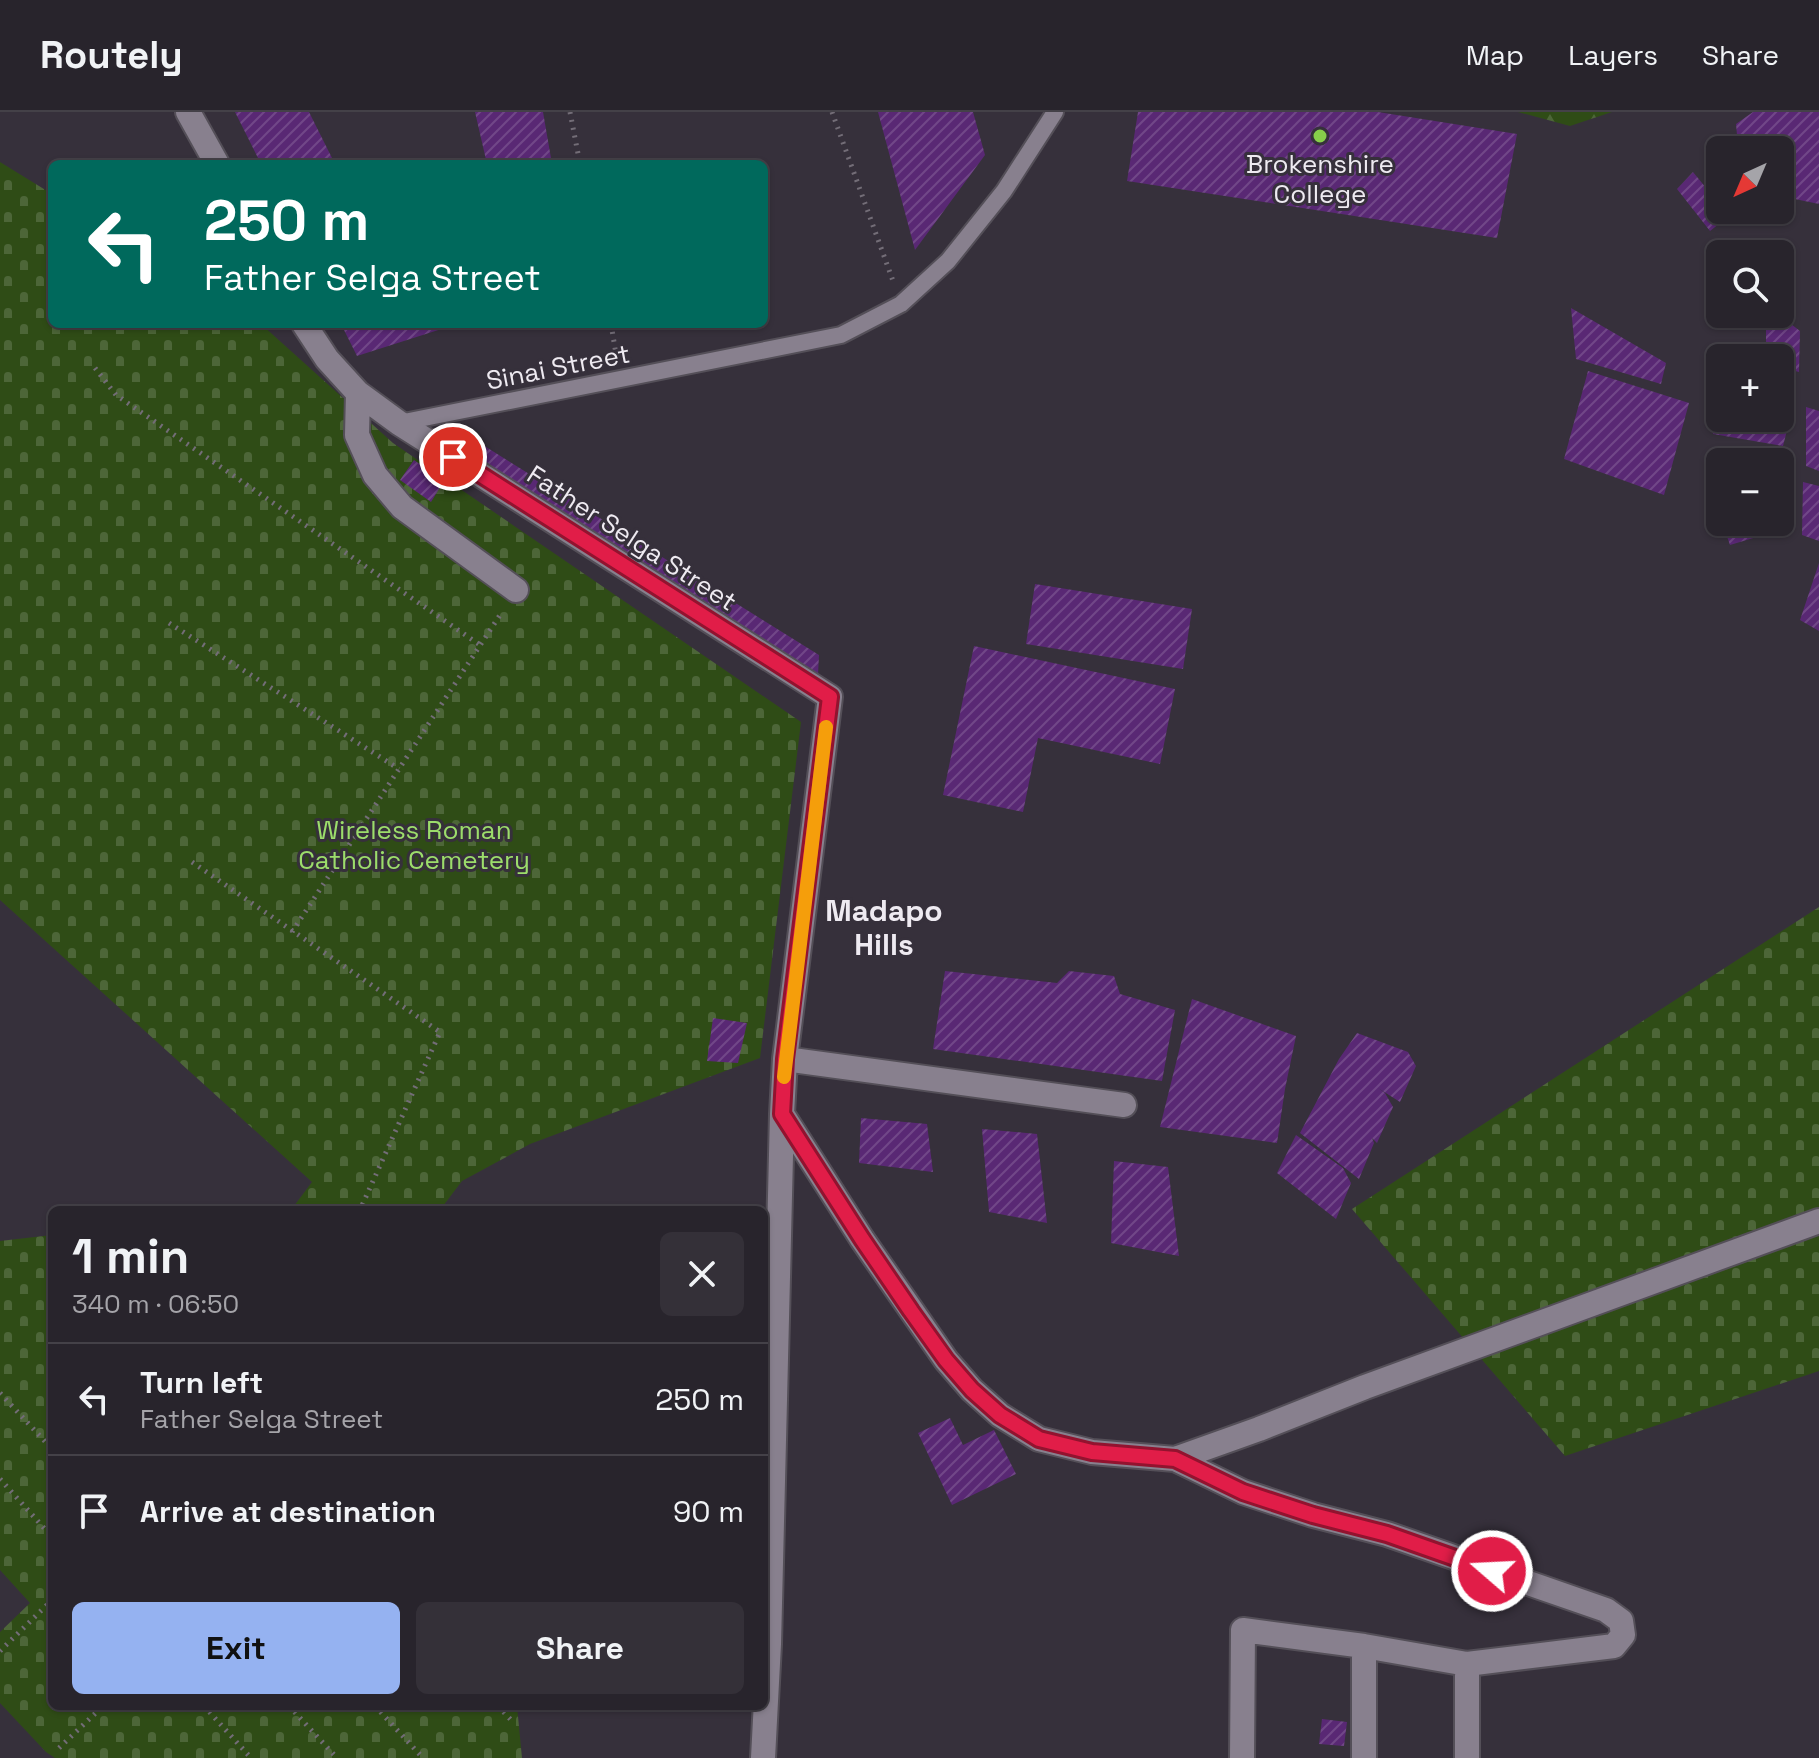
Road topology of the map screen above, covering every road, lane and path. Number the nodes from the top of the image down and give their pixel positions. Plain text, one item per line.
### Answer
1 (188, 112) edge
2 (570, 112) edge
3 (832, 112) edge
4 (1055, 112) edge
5 (215, 160) edge
6 (579, 160) edge
7 (901, 304) junction
8 (307, 328) edge
9 (95, 368) dead end
10 (358, 393) junction
11 (399, 423) junction
12 (516, 590) joint
13 (169, 623) dead end
14 (480, 645) junction
15 (399, 769) junction
16 (192, 862) dead end
17 (292, 932) junction
18 (785, 1059) junction
19 (1124, 1105) dead end
20 (782, 1114) junction
21 (362, 1206) edge
22 (1819, 1221) edge
23 (0, 1393) edge
24 (48, 1445) edge
25 (1175, 1459) junction
26 (0, 1479) edge
27 (48, 1533) edge
28 (48, 1604) edge
29 (1364, 1646) junction
30 (0, 1651) edge
31 (768, 1663) edge
32 (1467, 1664) junction
33 (99, 1710) edge
34 (208, 1710) edge
35 (293, 1710) edge
36 (379, 1710) edge
37 (502, 1710) edge
38 (766, 1710) edge
39 (512, 1721) dead end
40 (59, 1748) dead end
41 (251, 1758) edge
42 (337, 1758) edge
43 (423, 1758) edge
44 (763, 1758) edge
45 (1242, 1758) edge
46 (1364, 1758) edge
47 (1467, 1758) edge

1 - 5 street
2 - 6 path
3 - 7 path
4 - 7 lane, Sinai Street
7 - 11 lane, Sinai Street
8 - 10 street, Father Selga Street
9 - 14 path
10 - 11 street, Father Selga Street
10 - 12 street
11 - 18 street, Father Selga Street
12 - 14 path
13 - 15 path
14 - 15 path
15 - 17 path
16 - 17 path
17 - 21 path
18 - 19 street
18 - 20 street
20 - 25 street
20 - 31 street
22 - 25 street
23 - 24 path
25 - 32 street
26 - 27 path
28 - 30 path
29 - 32 street
29 - 45 street
29 - 46 street
32 - 47 street
33 - 40 path
34 - 41 path
35 - 42 path
36 - 43 path
37 - 39 path
38 - 44 street

